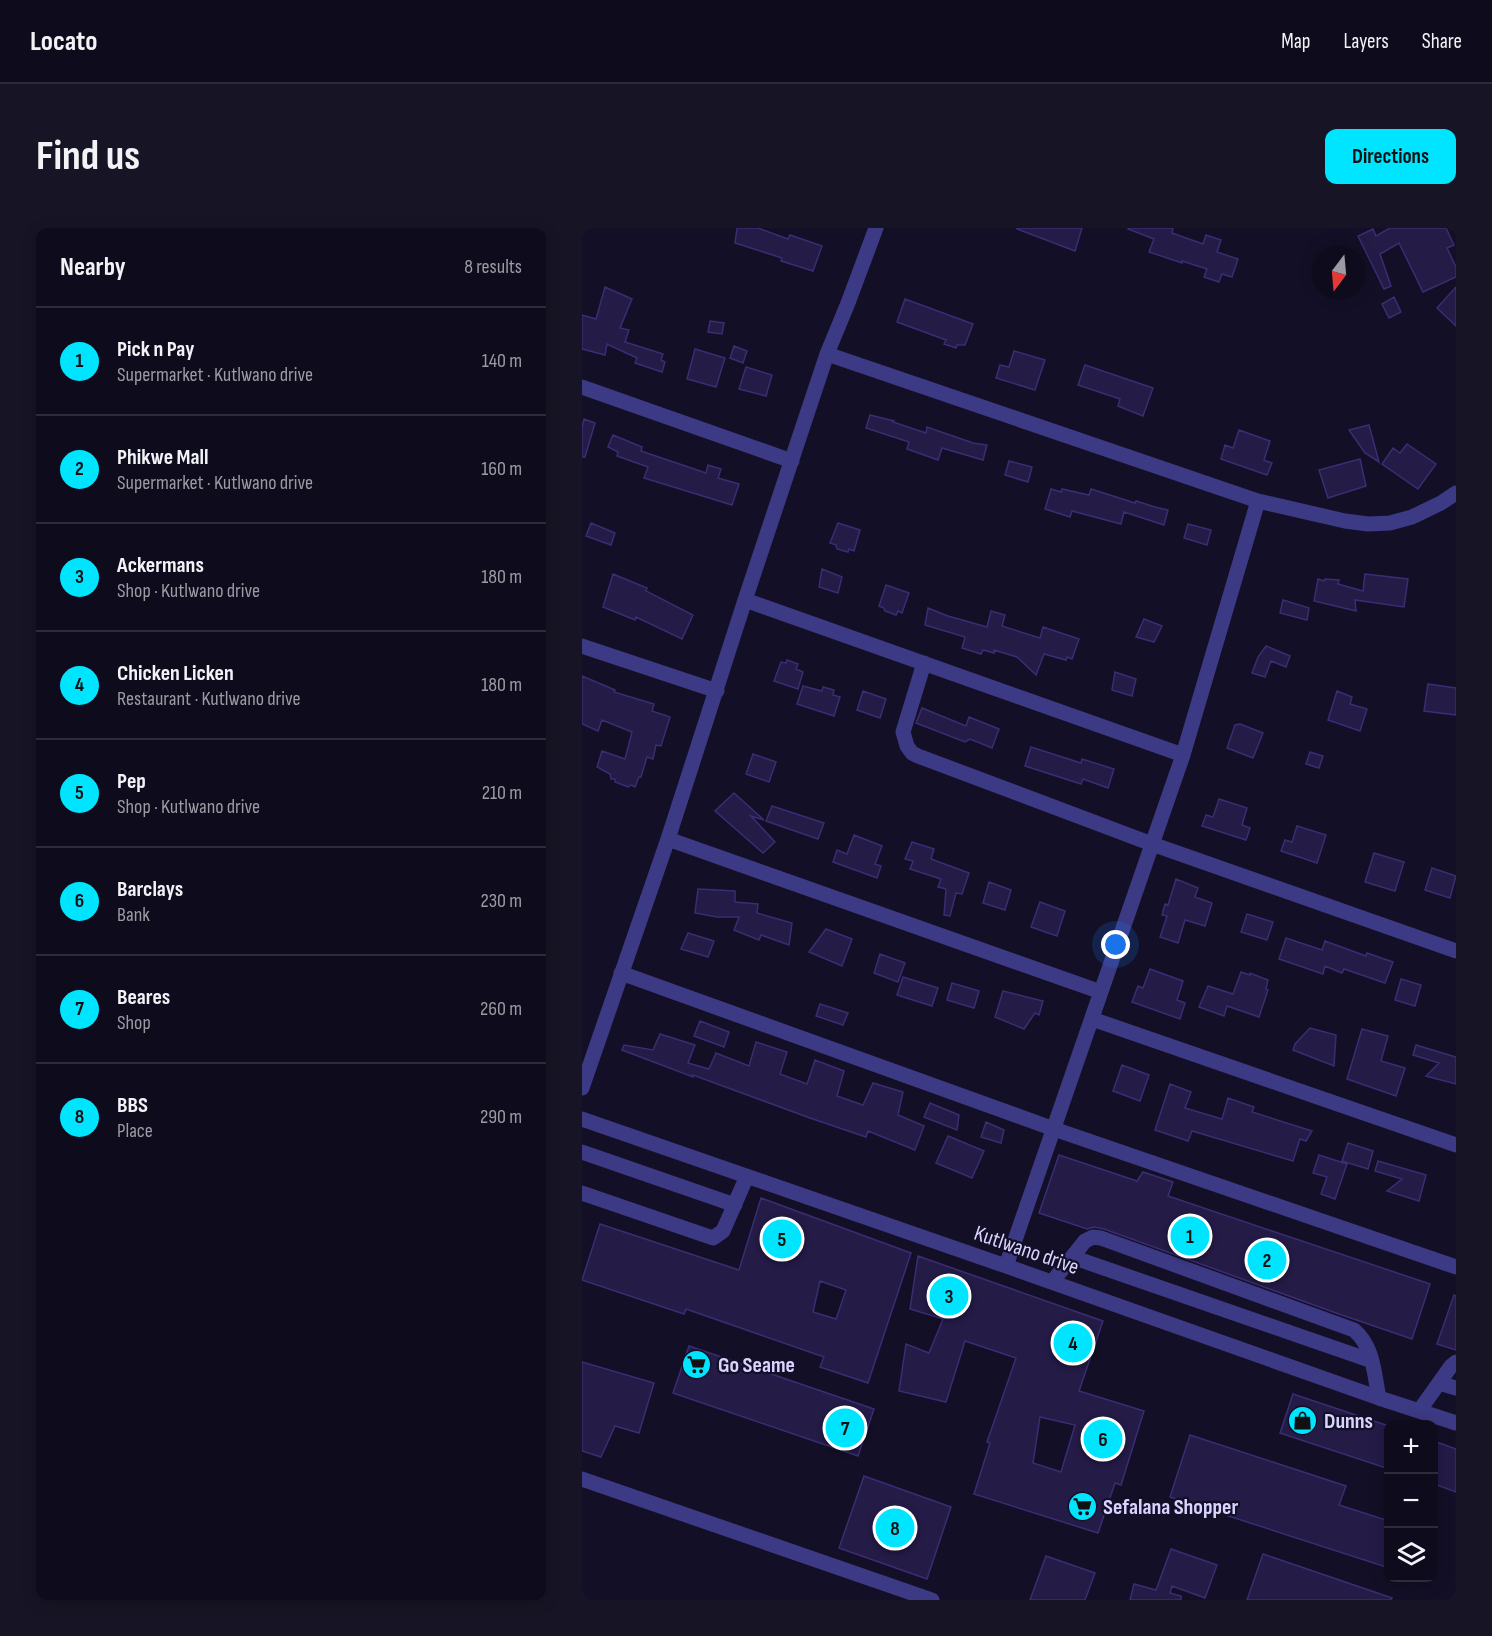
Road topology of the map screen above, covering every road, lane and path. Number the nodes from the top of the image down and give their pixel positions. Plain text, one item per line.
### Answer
1 (876, 228) edge
2 (827, 354) junction
3 (582, 387) edge
4 (792, 461) junction
5 (1456, 493) edge
6 (1258, 501) junction
7 (745, 600) junction
8 (582, 646) edge
9 (924, 663) junction
10 (717, 691) junction
11 (1183, 755) junction
12 (668, 839) junction
13 (1152, 844) junction
14 (1456, 951) edge
15 (621, 973) junction
16 (1101, 992) junction
17 (1092, 1019) junction
18 (582, 1088) edge
19 (582, 1119) edge
20 (1054, 1129) junction
21 (1456, 1146) edge
22 (582, 1152) edge
23 (747, 1176) junction
24 (582, 1193) edge
25 (735, 1205) junction
26 (1072, 1257) junction
27 (1006, 1266) junction
28 (1456, 1267) edge
29 (1052, 1282) junction
30 (1372, 1361) junction
31 (1456, 1362) edge
32 (1439, 1383) junction
33 (1456, 1388) edge
34 (1379, 1398) junction
35 (1419, 1411) junction
36 (1456, 1424) edge
37 (582, 1479) edge
38 (932, 1600) edge

1 - 2 street
2 - 4 street
2 - 6 street
3 - 4 street
4 - 7 street
5 - 6 street
6 - 11 street
7 - 9 street
7 - 10 street
8 - 10 street
9 - 11 street
9 - 13 street
10 - 12 street
11 - 13 street
12 - 15 street
12 - 16 street
13 - 14 street
13 - 16 street
15 - 18 street
15 - 20 street
16 - 17 street
17 - 20 street
17 - 21 street
19 - 23 street, Kutlwano drive
20 - 27 street
20 - 28 street
22 - 25 street
23 - 25 street
23 - 27 street, Kutlwano drive
24 - 25 street
26 - 29 street
26 - 30 street
26 - 30 street
27 - 29 street, Kutlwano drive
29 - 34 street, Kutlwano drive
30 - 34 street
31 - 32 street
32 - 33 street
32 - 35 street
34 - 35 street, Kutlwano drive
35 - 36 street, Kutlwano drive
37 - 38 street

